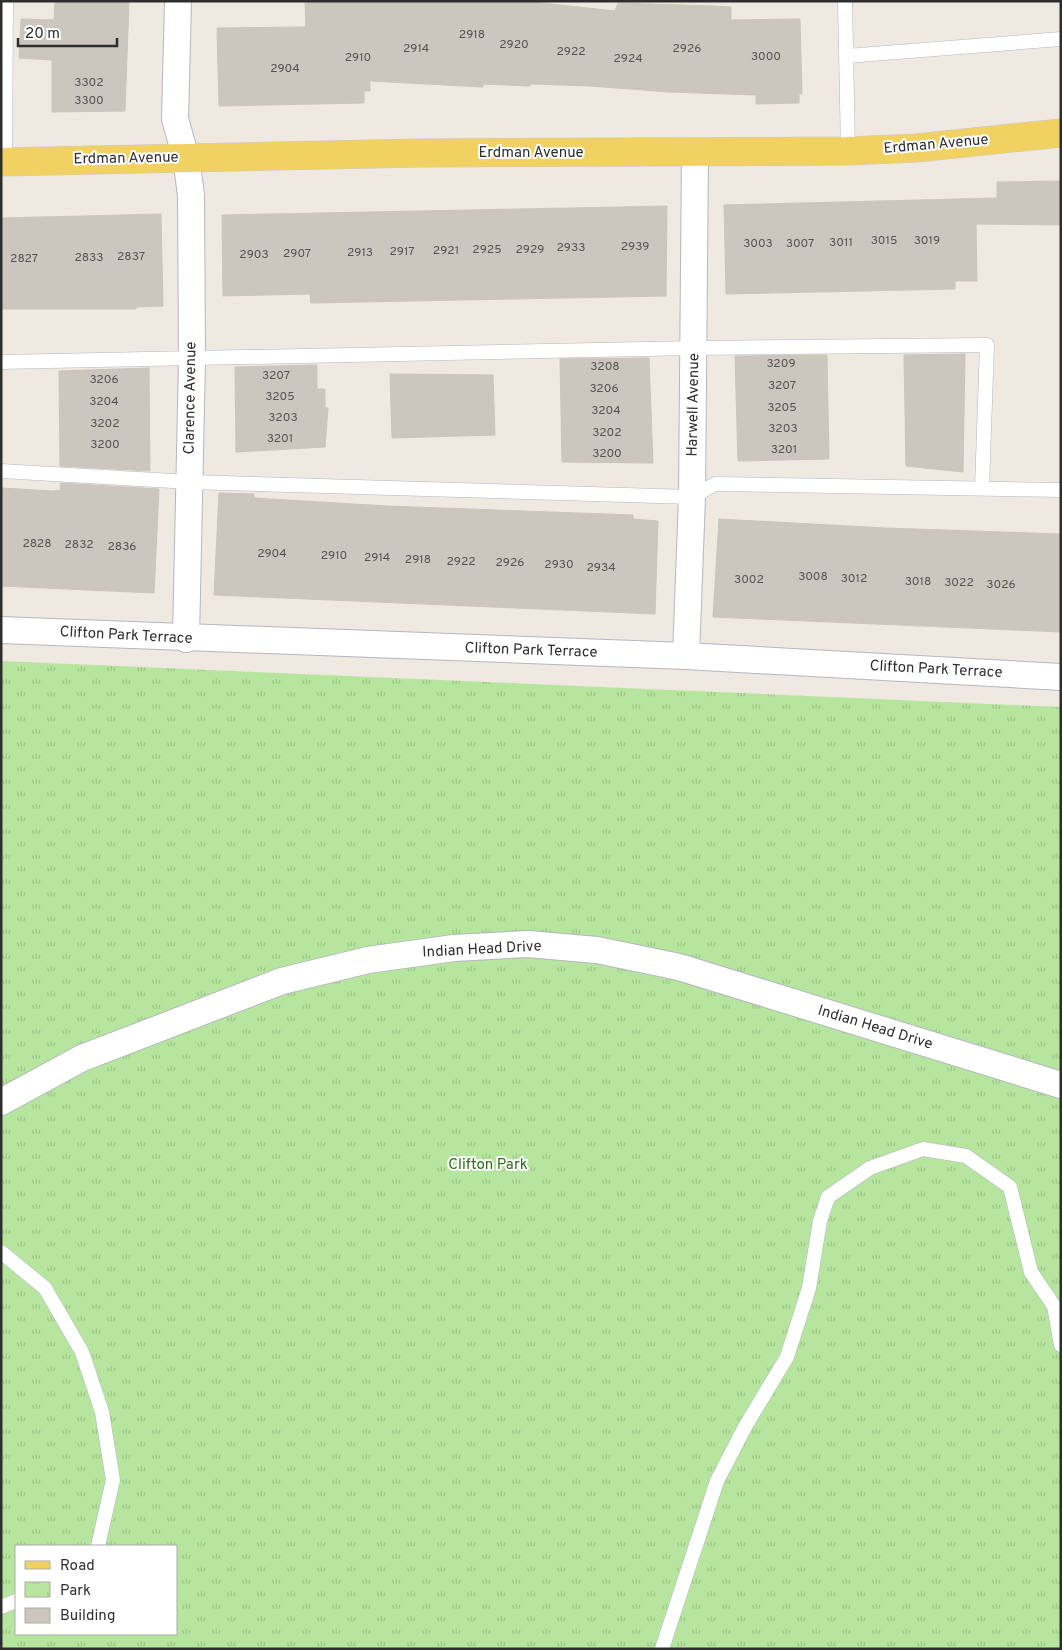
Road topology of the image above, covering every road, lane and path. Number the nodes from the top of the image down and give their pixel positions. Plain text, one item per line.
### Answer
1 (6, 1) edge
2 (178, 1) edge
3 (845, 1) edge
4 (1061, 39) edge
5 (848, 56) junction
6 (1061, 133) edge
7 (848, 151) junction
8 (695, 153) junction
9 (186, 158) junction
10 (3, 162) edge
11 (694, 348) junction
12 (192, 360) junction
13 (1, 362) edge
14 (1, 472) edge
15 (190, 482) junction
16 (982, 487) junction
17 (1061, 490) edge
18 (692, 497) junction
19 (1, 630) edge
20 (186, 639) junction
21 (686, 656) junction
22 (1061, 677) edge
23 (1061, 1085) edge
24 (1, 1102) edge
25 (1, 1252) edge
26 (1061, 1345) edge
27 (98, 1545) edge
28 (15, 1601) edge
29 (1, 1607) edge
30 (662, 1649) edge

1 - 10 lane
2 - 9 street, Clarence Avenue
3 - 5 lane
4 - 5 lane
5 - 7 lane
6 - 7 main road, Erdman Avenue
7 - 8 main road, Erdman Avenue
8 - 9 main road, Erdman Avenue
8 - 11 street, Harwell Avenue
9 - 10 main road, Erdman Avenue
9 - 12 street, Clarence Avenue
11 - 12 lane
11 - 16 lane
11 - 18 street, Harwell Avenue
12 - 13 lane
12 - 15 street, Clarence Avenue
14 - 15 lane
15 - 18 lane
15 - 20 street, Clarence Avenue
16 - 17 lane
16 - 18 lane
18 - 21 street, Harwell Avenue
19 - 20 street, Clifton Park Terrace
20 - 21 street, Clifton Park Terrace
21 - 22 street, Clifton Park Terrace
23 - 24 street, Indian Head Drive
25 - 27 lane
26 - 30 lane
28 - 29 lane

